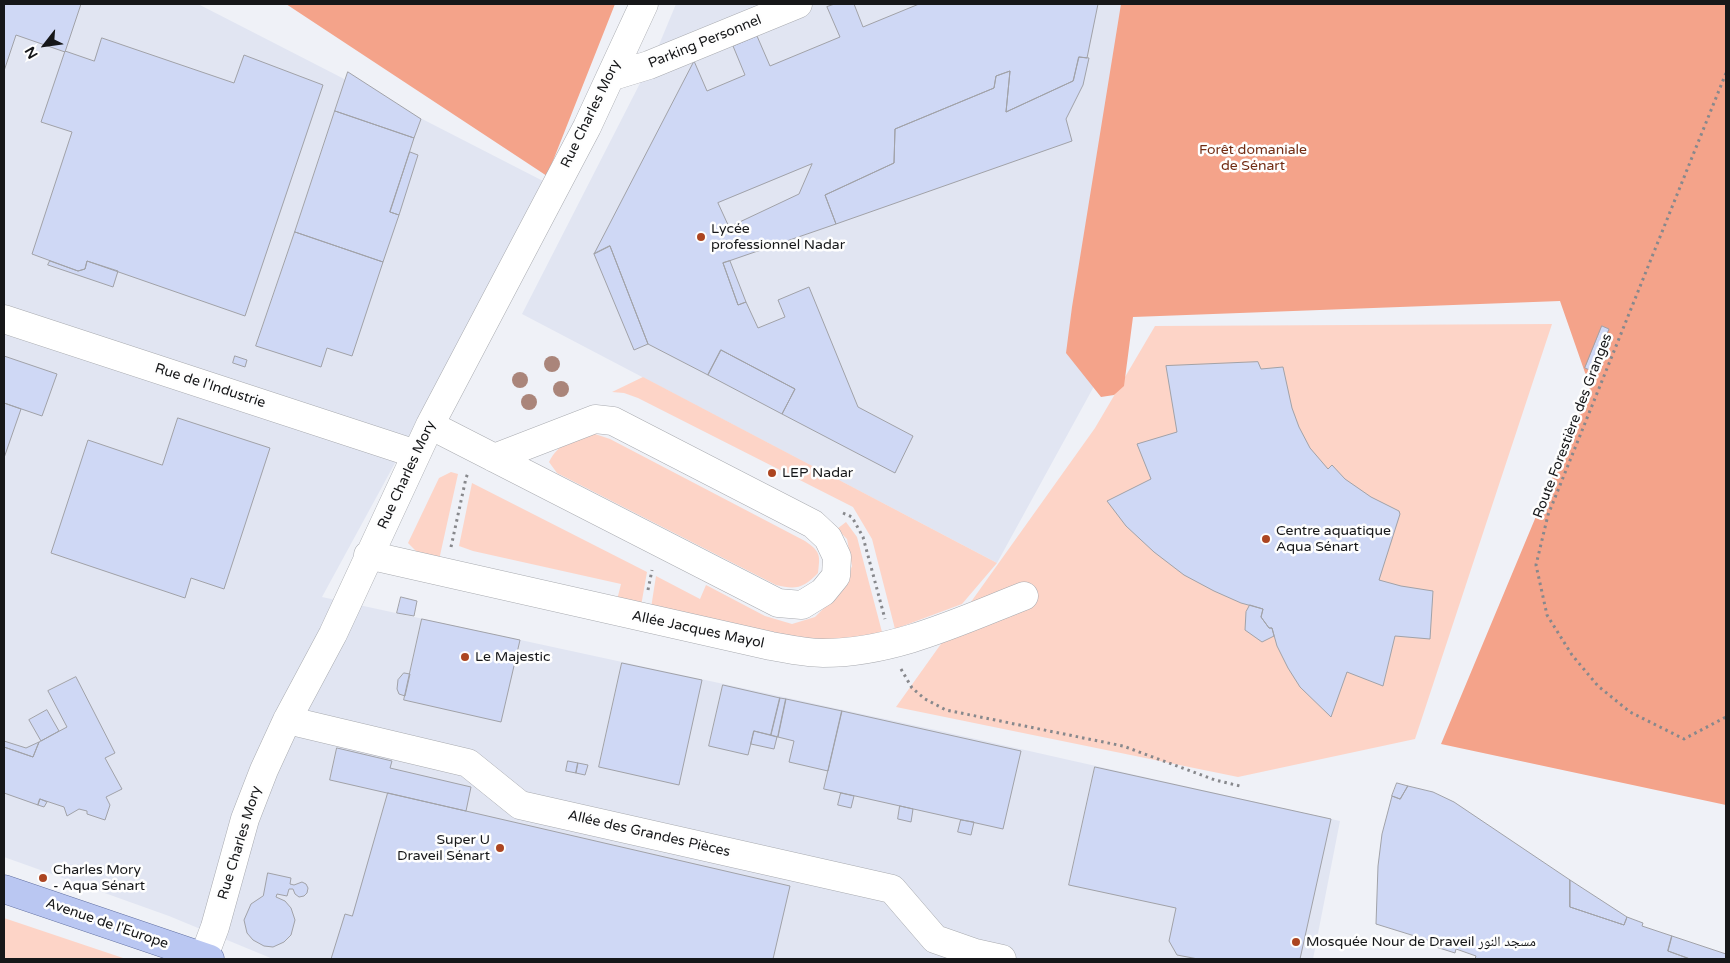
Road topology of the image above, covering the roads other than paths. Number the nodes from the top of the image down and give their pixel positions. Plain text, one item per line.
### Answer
1 (644, 4) edge
2 (798, 4) edge
3 (610, 77) junction
4 (4, 319) edge
5 (430, 425) junction
6 (416, 454) junction
7 (494, 458) junction
8 (368, 556) junction
9 (1024, 596) dead end
10 (287, 720) junction
11 (4, 889) edge
12 (206, 958) edge
13 (1002, 959) edge

1 - 3 street, Rue Charles Mory
2 - 3 street, Parking Personnel
3 - 5 street, Rue Charles Mory
4 - 6 street, Rue de l'Industrie
5 - 6 street, Rue Charles Mory
5 - 7 street
6 - 8 street, Rue Charles Mory
7 - 7 street
8 - 9 street, Allée Jacques Mayol
8 - 10 street, Rue Charles Mory
10 - 12 street, Rue Charles Mory
10 - 13 street, Allée des Grandes Pièces
11 - 12 main road, Avenue de l'Europe

